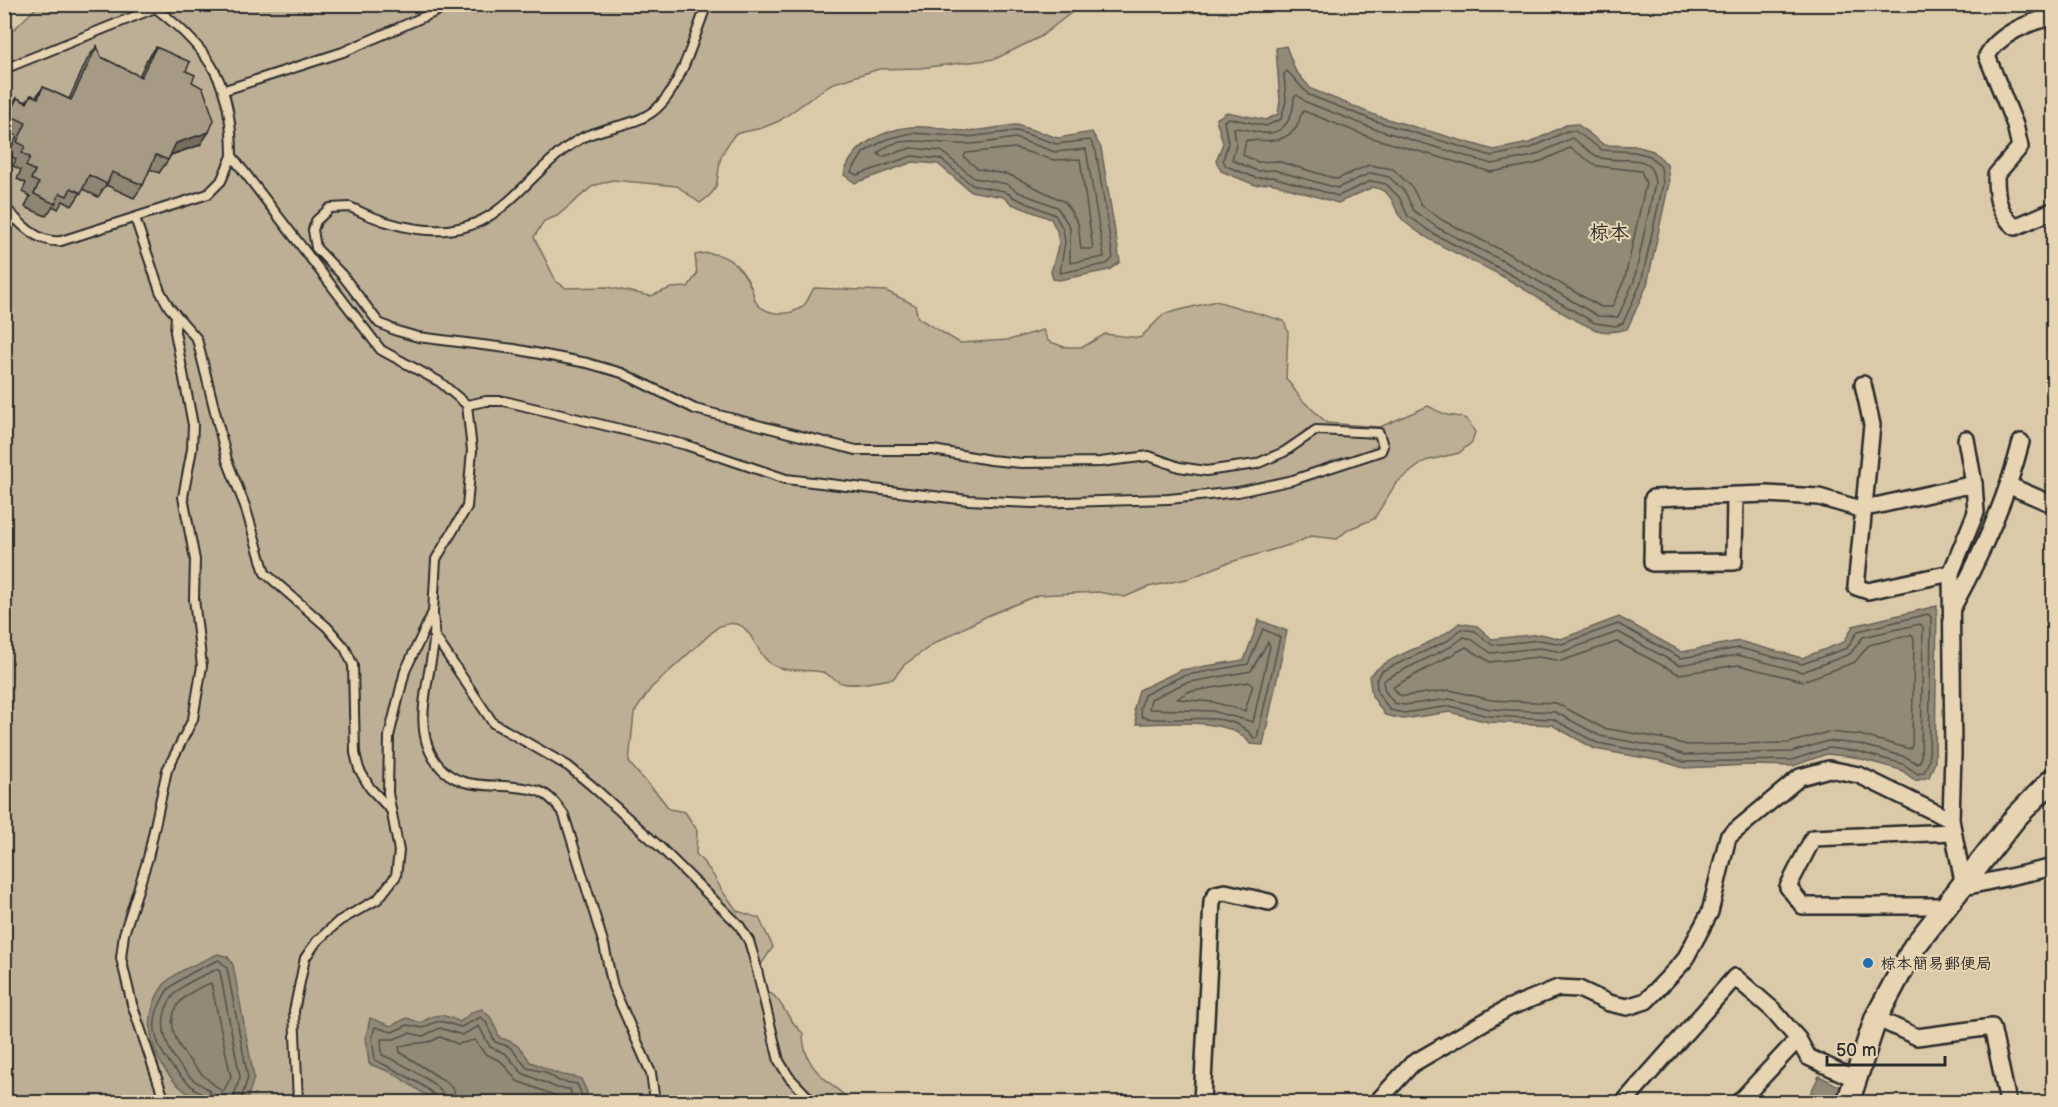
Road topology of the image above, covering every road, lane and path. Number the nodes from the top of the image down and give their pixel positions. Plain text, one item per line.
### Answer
1 (165, 4) edge
2 (453, 4) edge
3 (707, 4) edge
4 (157, 9) junction
5 (2054, 17) edge
6 (4, 69) edge
7 (225, 90) junction
8 (232, 156) junction
9 (4, 206) edge
10 (2054, 214) edge
11 (13, 216) junction
12 (135, 218) junction
13 (4, 233) edge
14 (343, 276) junction
15 (329, 280) junction
16 (176, 315) junction
17 (1863, 384) dead end
18 (467, 405) junction
19 (1966, 439) dead end
20 (2021, 442) dead end
21 (1974, 484) junction
22 (2010, 486) junction
23 (1735, 495) dead end
24 (2054, 505) edge
25 (1863, 507) junction
26 (1951, 573) junction
27 (1953, 607) junction
28 (433, 612) junction
29 (434, 635) junction
30 (2054, 778) edge
31 (390, 809) junction
32 (1952, 826) junction
33 (2054, 867) edge
34 (1964, 887) junction
35 (1269, 902) dead end
36 (1948, 906) junction
37 (1876, 1018) junction
38 (1798, 1039) junction
39 (1855, 1079) junction
40 (165, 1102) edge
41 (298, 1102) edge
42 (655, 1102) edge
43 (813, 1102) edge
44 (1202, 1102) edge
45 (1377, 1102) edge
46 (1624, 1102) edge
47 (1739, 1102) edge
48 (1848, 1102) edge
49 (2008, 1102) edge

1 - 4 lane
2 - 7 lane
3 - 14 lane
4 - 6 lane
4 - 7 lane
5 - 10 street
7 - 8 lane
8 - 12 lane
8 - 15 lane
9 - 11 lane
11 - 12 lane
11 - 13 lane
12 - 16 lane
14 - 15 lane
14 - 18 lane
15 - 18 lane
16 - 31 lane
16 - 40 lane
17 - 25 street
18 - 28 lane
19 - 21 street
20 - 22 street
21 - 25 street
21 - 26 street
22 - 24 street
22 - 27 street
23 - 25 street
25 - 26 street
26 - 27 street
27 - 32 street
28 - 29 lane
28 - 31 lane
29 - 42 lane
29 - 43 lane
30 - 34 street
31 - 41 lane
32 - 34 street
32 - 36 street
32 - 45 street
33 - 34 street
34 - 36 street
35 - 44 street
36 - 37 street
37 - 39 street
37 - 49 street
38 - 39 street
38 - 46 street
38 - 47 street
39 - 48 street

